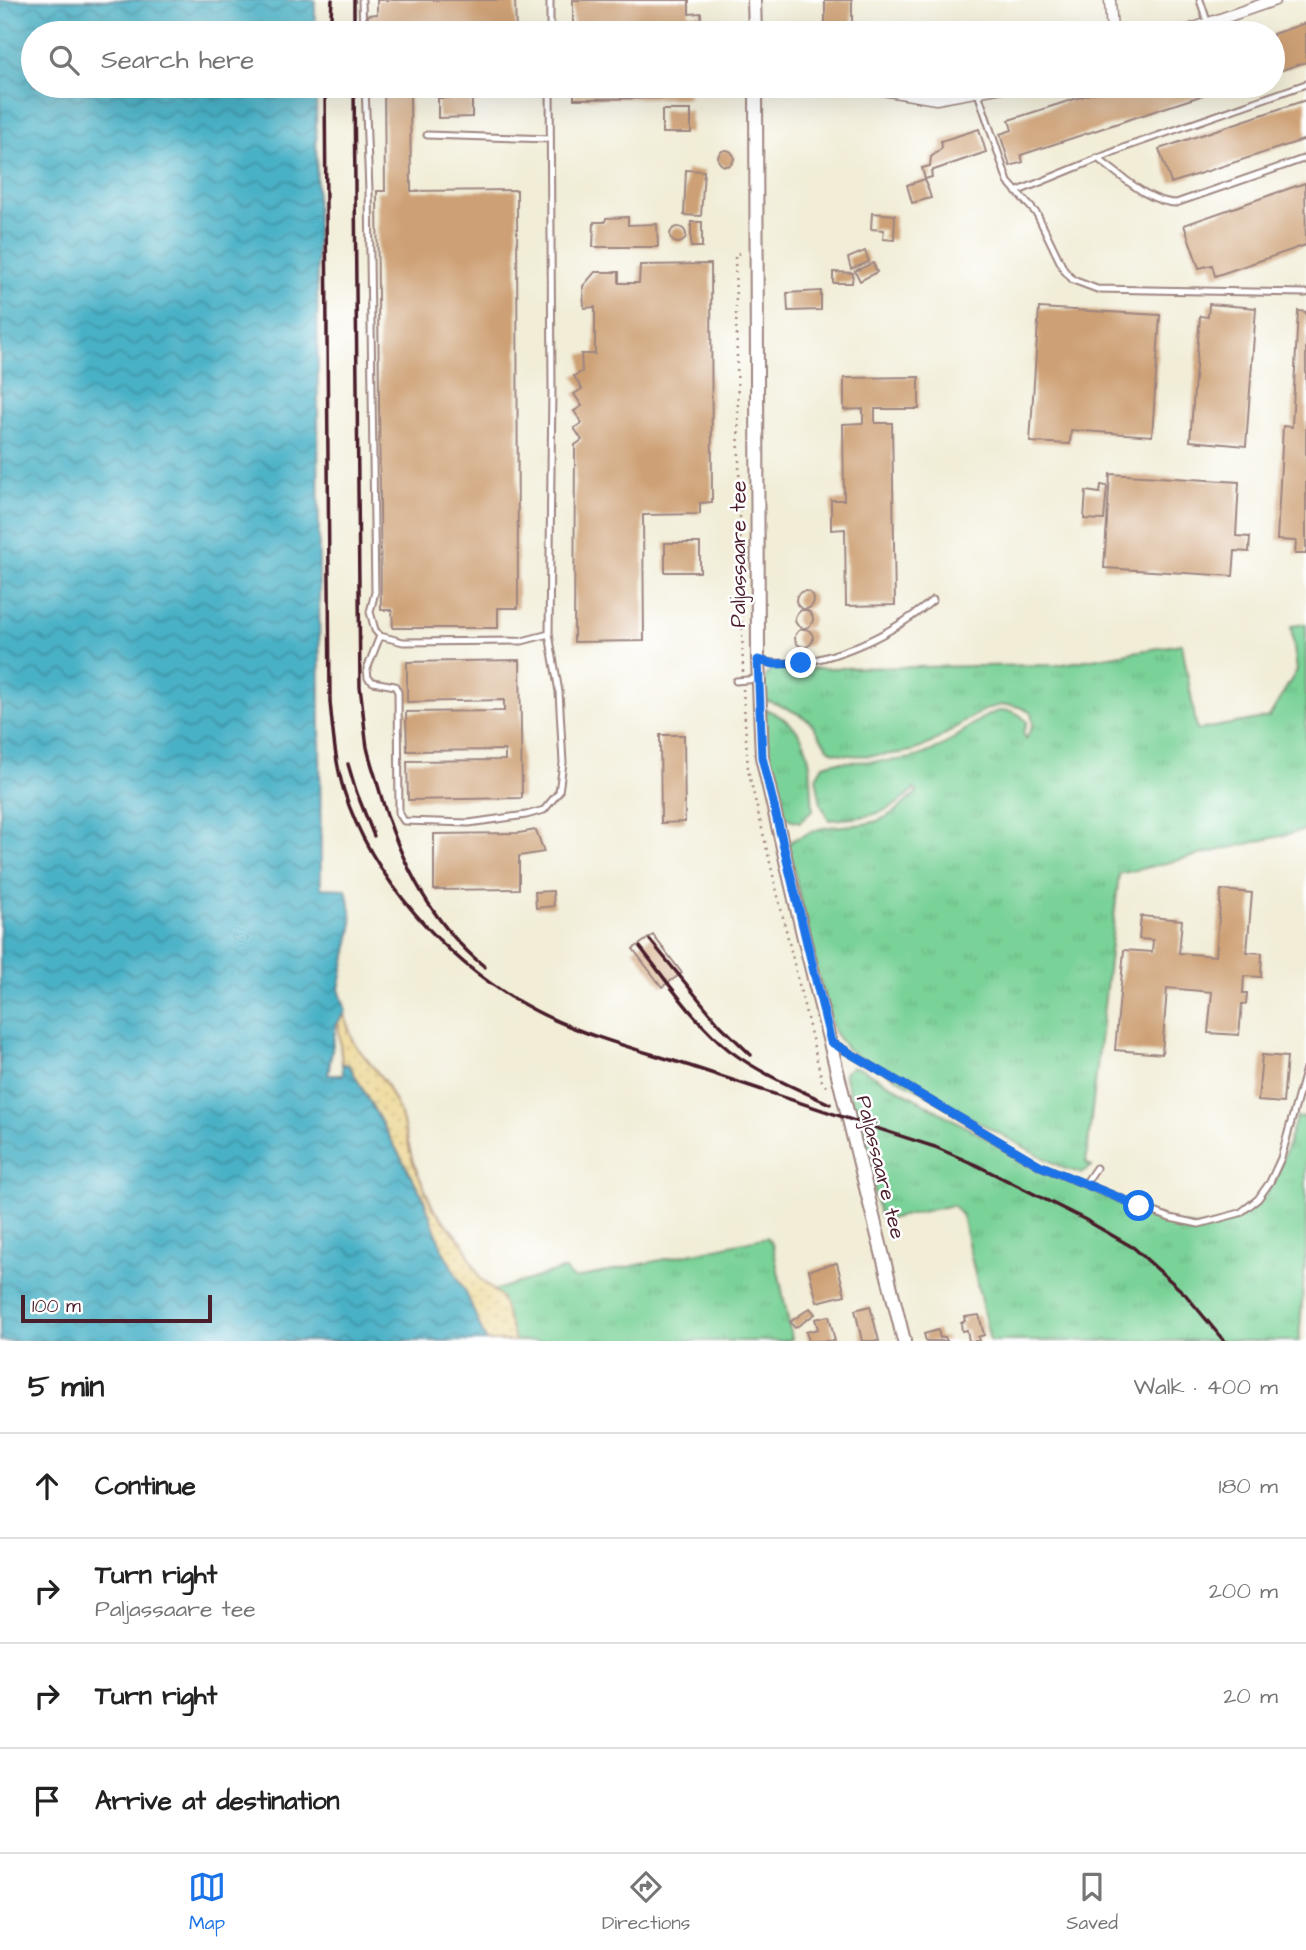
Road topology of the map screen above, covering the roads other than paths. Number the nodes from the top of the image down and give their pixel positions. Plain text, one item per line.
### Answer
1 (362, 0) edge
2 (550, 0) edge
3 (754, 0) edge
4 (1110, 0) edge
5 (1200, 0) edge
6 (1275, 0) edge
7 (363, 21) edge
8 (550, 21) edge
9 (755, 21) edge
10 (1111, 21) edge
11 (1207, 21) edge
12 (1216, 21) edge
13 (1306, 85) edge
14 (1285, 92) edge
15 (365, 98) edge
16 (550, 98) edge
17 (756, 98) edge
18 (980, 98) edge
19 (1269, 98) edge
20 (427, 135) dead end
21 (550, 139) junction
22 (1097, 158) junction
23 (1306, 158) edge
24 (1016, 192) junction
25 (1306, 293) edge
26 (933, 600) dead end
27 (548, 634) junction
28 (380, 636) junction
29 (758, 660) junction
30 (758, 680) junction
31 (737, 681) dead end
32 (831, 1042) junction
33 (1306, 1068) edge
34 (1096, 1168) dead end
35 (1085, 1184) junction
36 (904, 1341) edge

1 - 7 lane
2 - 8 lane
3 - 9 street
4 - 10 street
5 - 11 lane
6 - 12 street
13 - 14 lane
15 - 28 lane
16 - 21 lane
17 - 29 street, Paljassaare tee
18 - 24 lane
19 - 22 lane
20 - 21 lane
21 - 27 lane
22 - 23 lane
22 - 24 lane
24 - 25 lane
26 - 29 lane
27 - 28 lane
27 - 28 lane
29 - 30 street, Paljassaare tee
30 - 31 lane
30 - 32 street, Paljassaare tee
32 - 35 lane
32 - 36 street, Paljassaare tee
33 - 35 lane
34 - 35 lane

